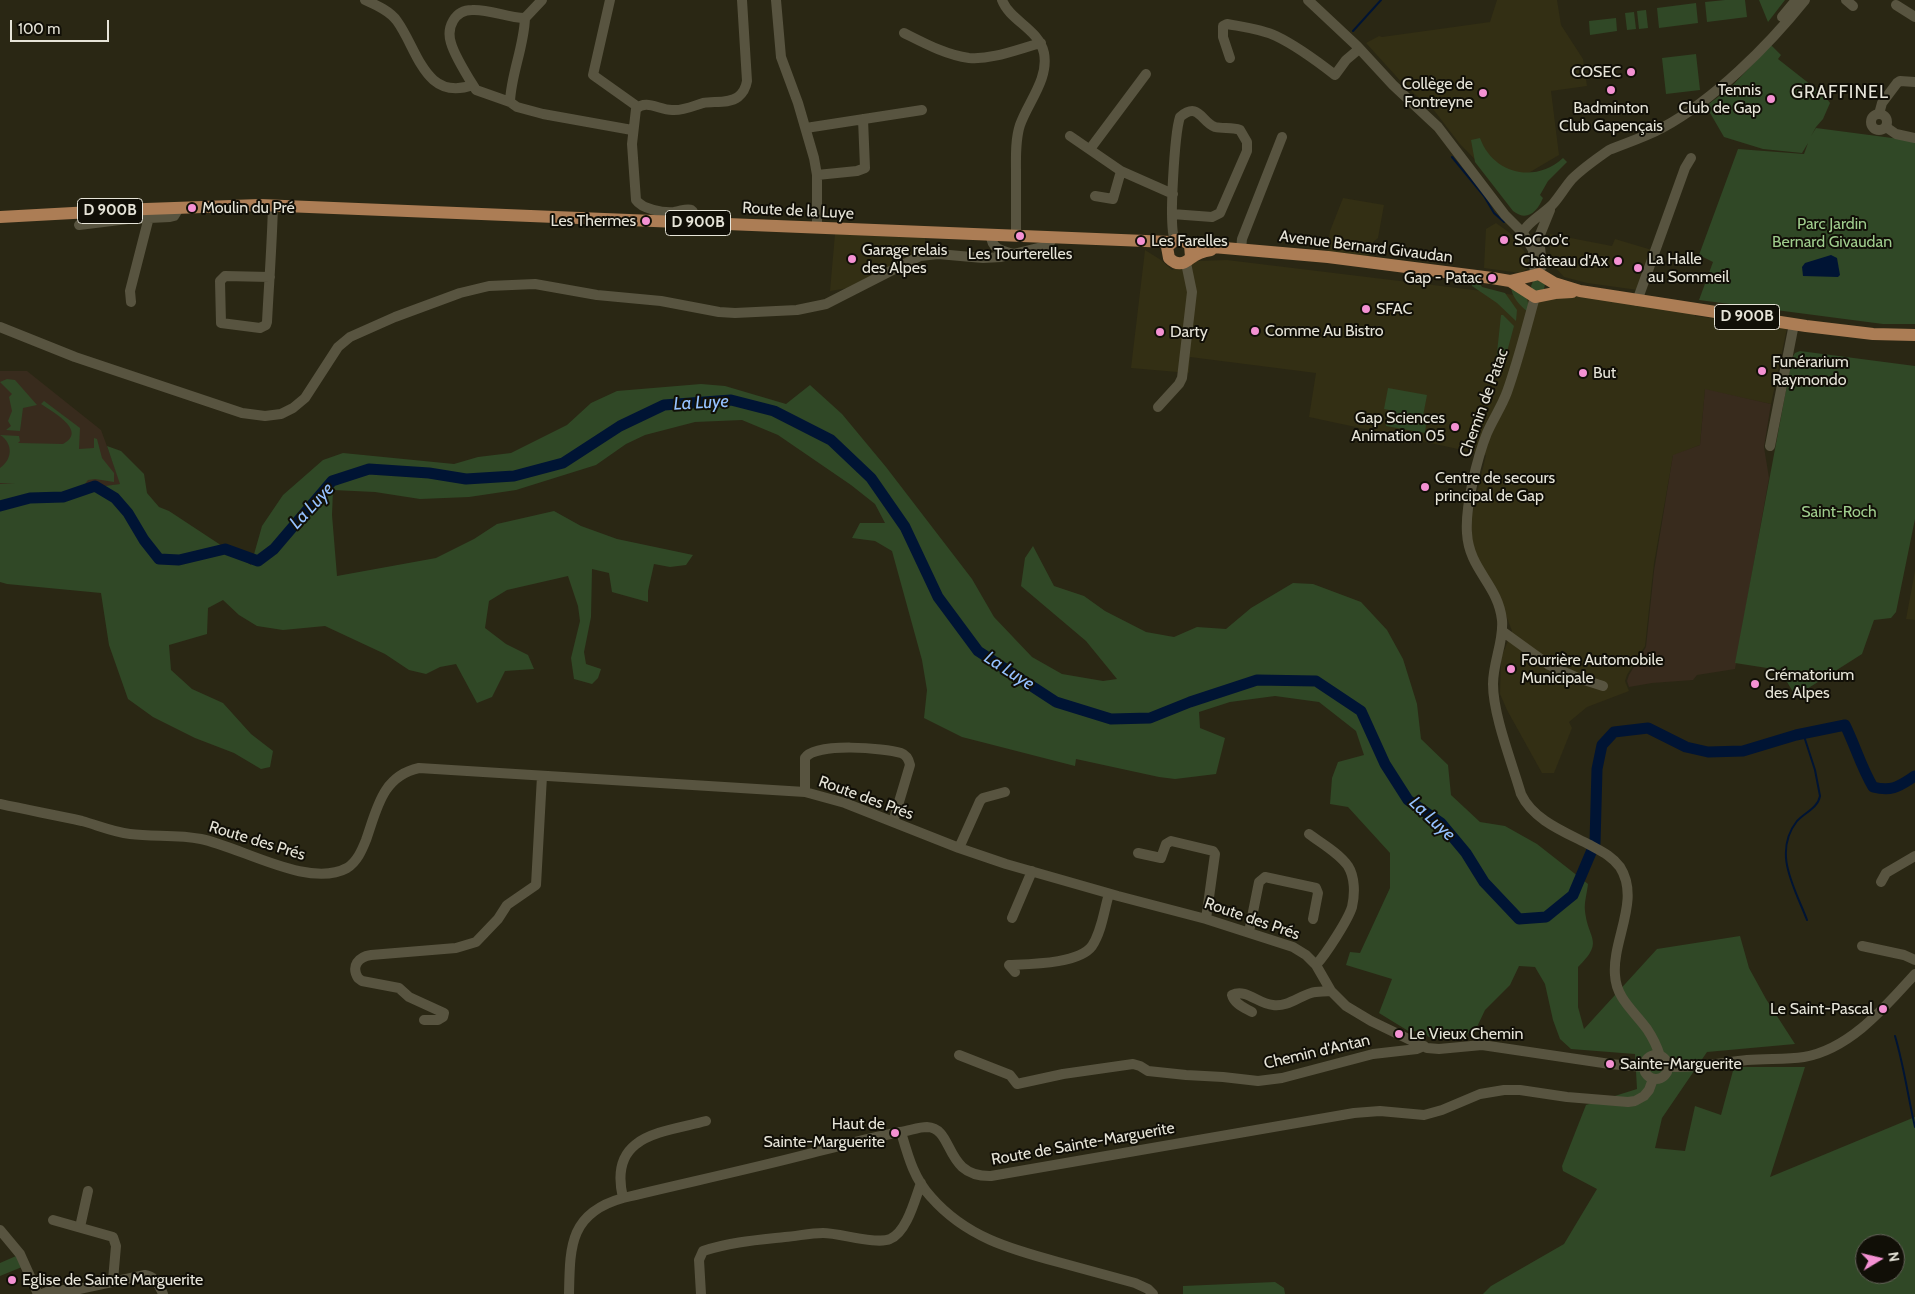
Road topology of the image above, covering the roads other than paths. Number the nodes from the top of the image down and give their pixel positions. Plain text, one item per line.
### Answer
1 (366, 0) edge
2 (542, 0) edge
3 (610, 0) edge
4 (742, 0) edge
5 (776, 0) edge
6 (1002, 0) edge
7 (1308, 0) edge
8 (1796, 0) edge
9 (1805, 0) edge
10 (1896, 5) dead end
11 (1915, 17) edge
12 (525, 18) junction
13 (904, 33) dead end
14 (1041, 43) junction
15 (1359, 49) junction
16 (1230, 58) dead end
17 (1743, 65) junction
18 (1146, 74) dead end
19 (1915, 82) edge
20 (473, 85) junction
21 (510, 102) junction
22 (638, 107) junction
23 (922, 110) dead end
24 (864, 119) junction
25 (806, 128) junction
26 (632, 130) junction
27 (1070, 136) dead end
28 (1282, 137) dead end
29 (1915, 138) edge
30 (1090, 149) junction
31 (1692, 158) dead end
32 (1121, 171) junction
33 (817, 175) junction
34 (1173, 194) junction
35 (1095, 196) dead end
36 (1554, 203) junction
37 (179, 208) junction
38 (273, 209) junction
39 (1172, 214) junction
40 (0, 217) edge
41 (149, 217) junction
42 (696, 223) junction
43 (79, 225) dead end
44 (817, 228) junction
45 (1527, 231) junction
46 (1540, 234) junction
47 (991, 235) junction
48 (1016, 236) junction
49 (1053, 237) junction
50 (1132, 241) junction
51 (1173, 241) junction
52 (1240, 249) junction
53 (1015, 254) junction
54 (1168, 255) junction
55 (1189, 255) junction
56 (270, 277) junction
57 (1539, 277) junction
58 (1510, 281) junction
59 (1580, 292) junction
60 (1536, 294) junction
61 (1637, 300) junction
62 (131, 302) dead end
63 (1794, 324) junction
64 (0, 327) edge
65 (1915, 335) edge
66 (1158, 407) dead end
67 (1770, 446) dead end
68 (1501, 635) junction
69 (1603, 686) dead end
70 (542, 776) junction
71 (804, 792) junction
72 (1005, 792) dead end
73 (0, 804) edge
74 (893, 822) junction
75 (1309, 834) dead end
76 (959, 848) junction
77 (1138, 853) dead end
78 (1915, 856) edge
79 (1032, 871) junction
80 (1881, 882) dead end
81 (1109, 894) junction
82 (1012, 918) dead end
83 (1206, 919) junction
84 (1313, 920) dead end
85 (1249, 932) junction
86 (1862, 946) dead end
87 (1915, 960) edge
88 (1316, 965) junction
89 (1015, 972) dead end
90 (1915, 974) edge
91 (1331, 991) junction
92 (1252, 1012) dead end
93 (424, 1020) dead end
94 (1424, 1046) junction
95 (959, 1055) dead end
96 (1655, 1056) junction
97 (1644, 1067) junction
98 (1667, 1067) junction
99 (1654, 1078) junction
100 (706, 1121) dead end
101 (901, 1132) junction
102 (921, 1183) junction
103 (88, 1191) dead end
104 (623, 1198) junction
105 (54, 1220) dead end
106 (80, 1227) junction
107 (0, 1230) edge
108 (113, 1280) junction
109 (38, 1294) edge
110 (42, 1294) edge
111 (163, 1294) edge
112 (569, 1294) edge
113 (701, 1294) edge
114 (1153, 1294) edge

1 - 20 street
2 - 12 street
3 - 22 street
4 - 22 street
5 - 25 street
6 - 14 street
7 - 15 street
8 - 17 street
9 - 17 street
10 - 11 street
12 - 20 street
12 - 21 street
13 - 14 street
14 - 48 street
15 - 16 street
15 - 45 street
17 - 36 street
18 - 30 street
19 - 29 street
20 - 21 street
21 - 26 street
22 - 26 street
23 - 24 street
24 - 25 street
24 - 33 street
25 - 33 street
26 - 42 street
27 - 30 street
28 - 52 street
30 - 32 street
31 - 61 street
32 - 34 street
32 - 35 street
33 - 44 street
34 - 39 street
34 - 39 street
36 - 45 street
36 - 46 street
37 - 38 main road, Route de la Luye / D 900B
37 - 40 main road, Route de la Luye / D 900B
37 - 41 street
38 - 42 main road, Route de la Luye / D 900B
38 - 56 street
39 - 51 street
41 - 43 street
41 - 62 street
42 - 44 main road, Route de la Luye / D 900B
44 - 47 main road, Route de la Luye / D 900B
45 - 46 street
45 - 46 street
45 - 57 street
46 - 57 street
47 - 48 main road, Route de la Luye / D 900B
47 - 53 street
48 - 49 main road, Route de la Luye / D 900B
49 - 50 main road, Route de la Luye / D 900B
49 - 53 street
50 - 51 main road, Route de la Luye / D 900B
50 - 54 main road, Route de la Luye / D 900B
51 - 54 main road
51 - 55 main road
52 - 55 main road, Avenue Bernard Givaudan
52 - 58 main road, Avenue Bernard Givaudan
53 - 64 street
54 - 55 main road
55 - 66 street
56 - 56 street
57 - 58 main road
57 - 59 main road, D 900B
57 - 60 main road
57 - 60 main road
58 - 60 main road
59 - 60 main road, D 900B
59 - 61 main road, D 900B
60 - 68 street, Chemin de Patac
61 - 63 main road, D 900B
63 - 65 main road, D 900B
63 - 67 street
68 - 69 street
68 - 96 street, Chemin de Patac
70 - 71 street, Route des Prés
70 - 73 street, Route des Prés
70 - 93 street
71 - 74 street, Route des Prés
71 - 74 street
72 - 76 street
74 - 76 street, Route des Prés
75 - 88 street
76 - 79 street, Route des Prés
77 - 83 street
78 - 80 street
79 - 81 street, Route des Prés
79 - 82 street
81 - 83 street, Route des Prés
81 - 89 street
83 - 85 street, Route des Prés
84 - 85 street
85 - 88 street, Route des Prés
86 - 87 street
88 - 91 street, Route des Prés
90 - 98 street
91 - 92 street
91 - 94 street, Route des Prés
94 - 95 street, Chemin d'Antan
94 - 97 street, Route des Prés
96 - 97 street
96 - 98 street
97 - 99 street
98 - 99 street
99 - 101 street, Route de Sainte-Marguerite
100 - 104 street
101 - 102 street
101 - 104 street, Route de Sainte-Marguerite
102 - 113 street
102 - 114 street
103 - 106 street
104 - 112 street, Route de Sainte-Marguerite
105 - 106 street
106 - 108 street
107 - 109 street
108 - 110 street
108 - 111 street

